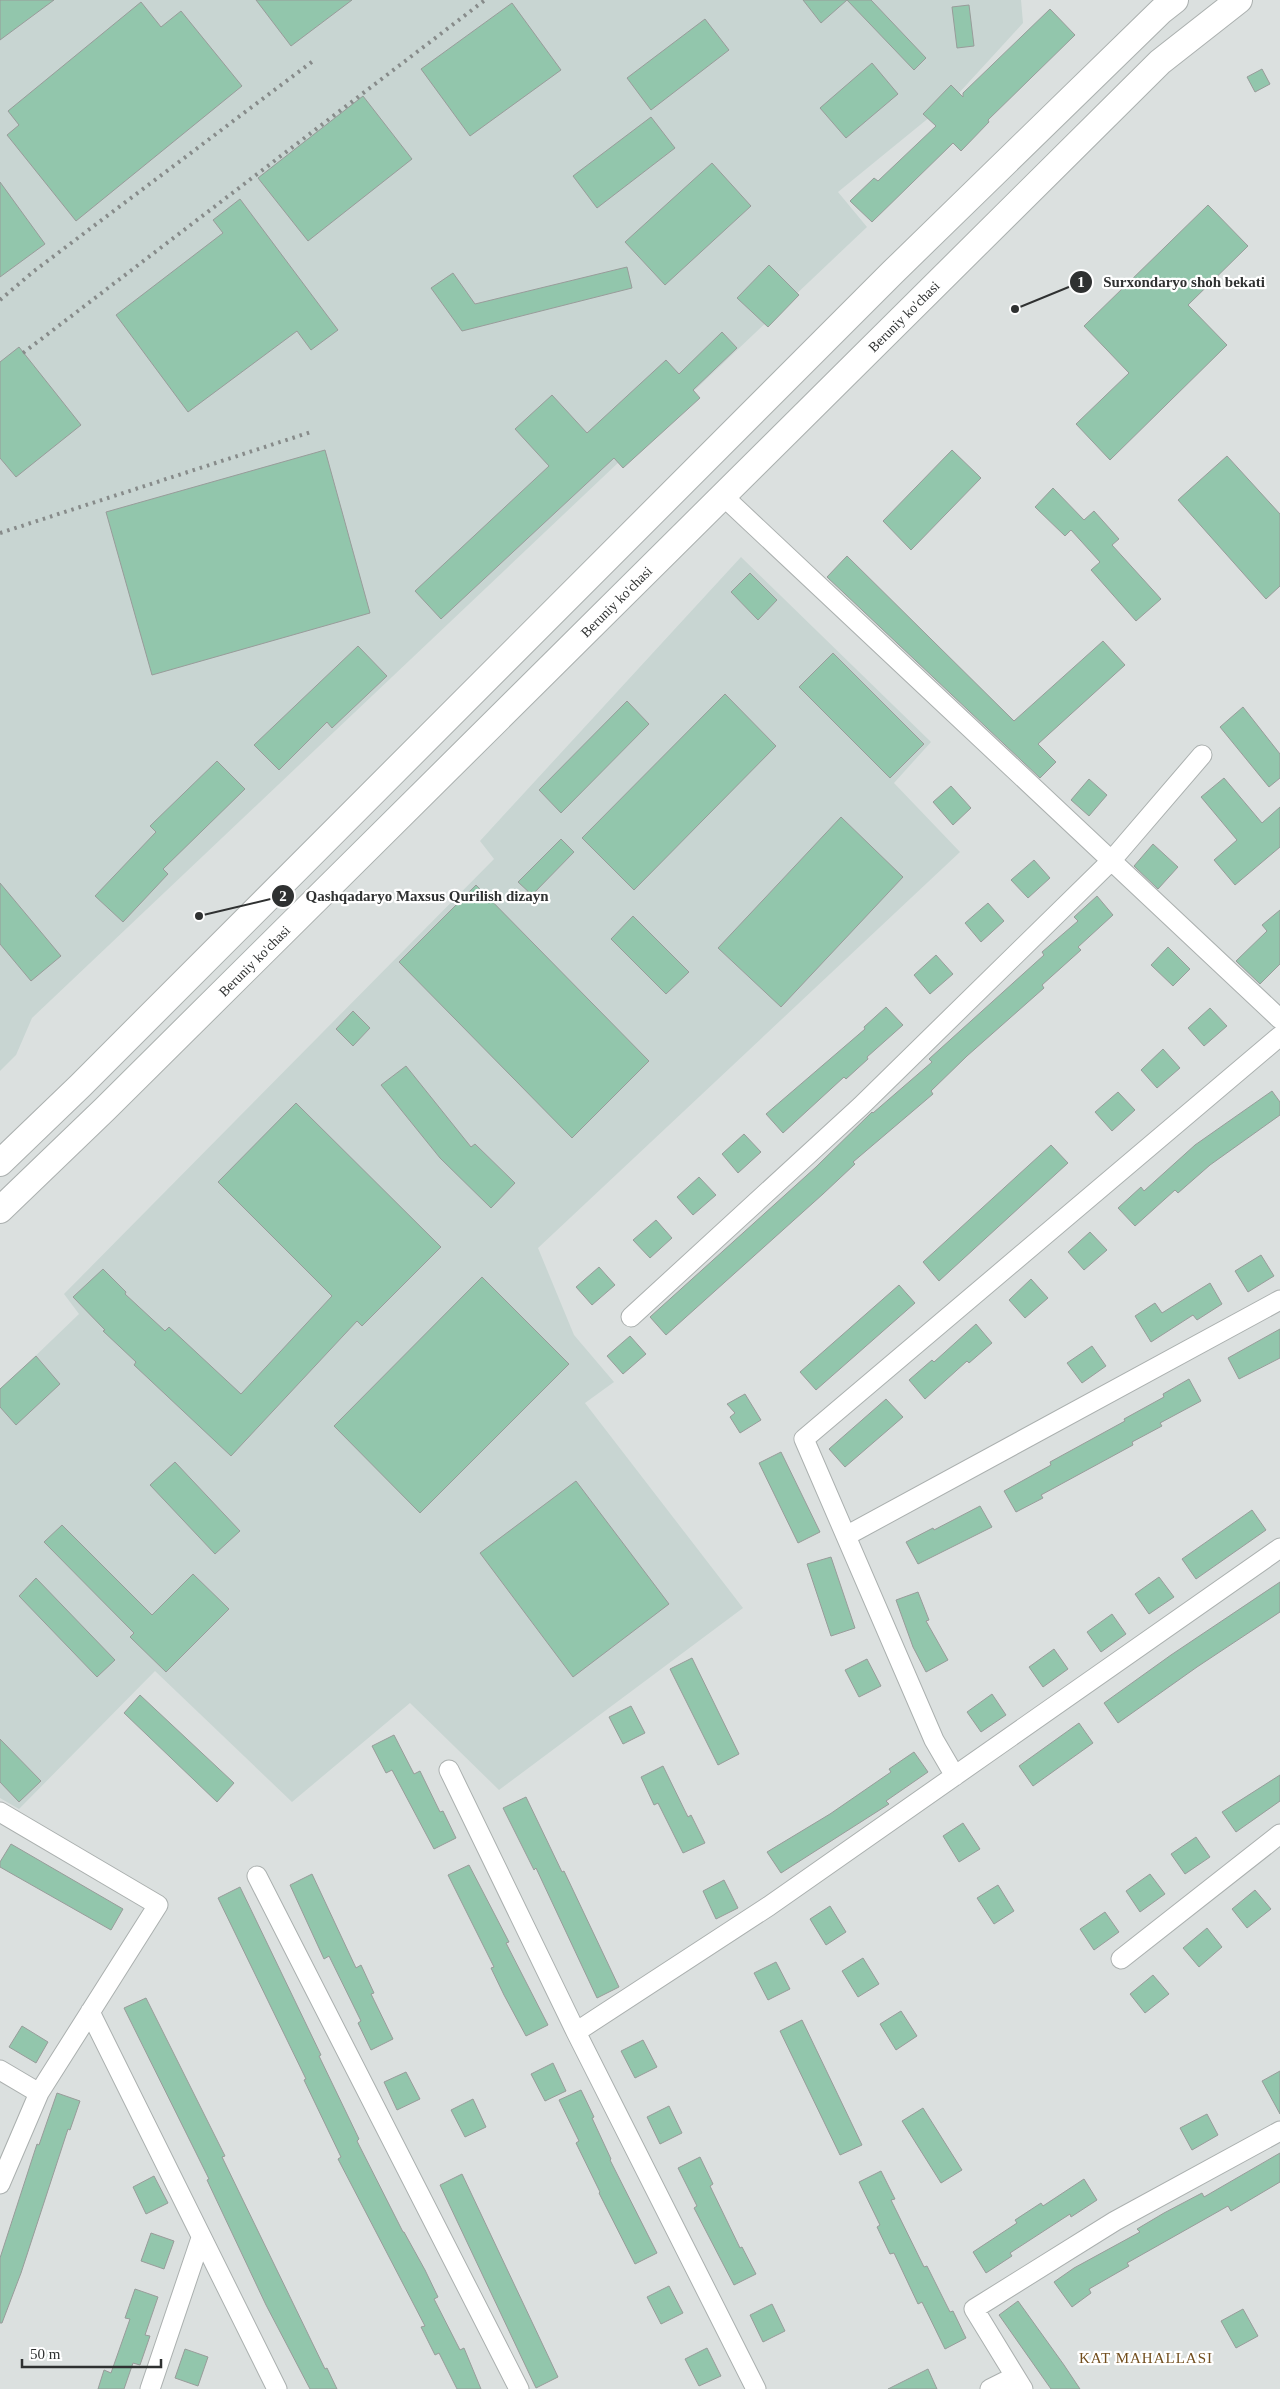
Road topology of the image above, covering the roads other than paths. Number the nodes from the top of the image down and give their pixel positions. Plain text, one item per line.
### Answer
1 (1175, 0) edge
2 (1239, 0) edge
3 (1156, 9) edge
4 (916, 250) junction
5 (942, 278) junction
6 (722, 495) junction
7 (1202, 755) dead end
8 (1112, 861) junction
9 (1280, 1019) edge
10 (1280, 1036) edge
11 (80, 1086) junction
12 (104, 1109) junction
13 (0, 1163) edge
14 (0, 1210) edge
15 (1280, 1300) edge
16 (631, 1317) dead end
17 (846, 1536) junction
18 (1280, 1548) edge
19 (450, 1770) dead end
20 (955, 1776) junction
21 (0, 1812) edge
22 (1280, 1834) edge
23 (257, 1876) dead end
24 (1121, 1959) dead end
25 (90, 2012) junction
26 (576, 2032) junction
27 (0, 2070) edge
28 (39, 2093) junction
29 (1280, 2131) edge
30 (0, 2184) edge
31 (201, 2238) junction
32 (1019, 2383) edge
33 (150, 2389) edge
34 (278, 2389) edge
35 (519, 2389) edge
36 (756, 2389) edge
37 (990, 2389) edge

1 - 3 main road
2 - 5 main road, Beruniy ko'chasi
3 - 4 main road
4 - 5 main road
4 - 11 main road
5 - 6 main road, Beruniy ko'chasi
6 - 8 street
6 - 12 main road, Beruniy ko'chasi
7 - 8 street
8 - 9 street
8 - 16 street
10 - 17 street
11 - 12 main road
11 - 13 main road
12 - 14 main road, Beruniy ko'chasi
15 - 17 street
17 - 20 street
18 - 20 street
19 - 26 street
20 - 26 street
21 - 25 street
22 - 24 street
23 - 35 street
25 - 28 street
25 - 31 street
26 - 36 street
27 - 28 street
28 - 30 street
29 - 32 street
31 - 33 street
31 - 34 street
32 - 37 street

